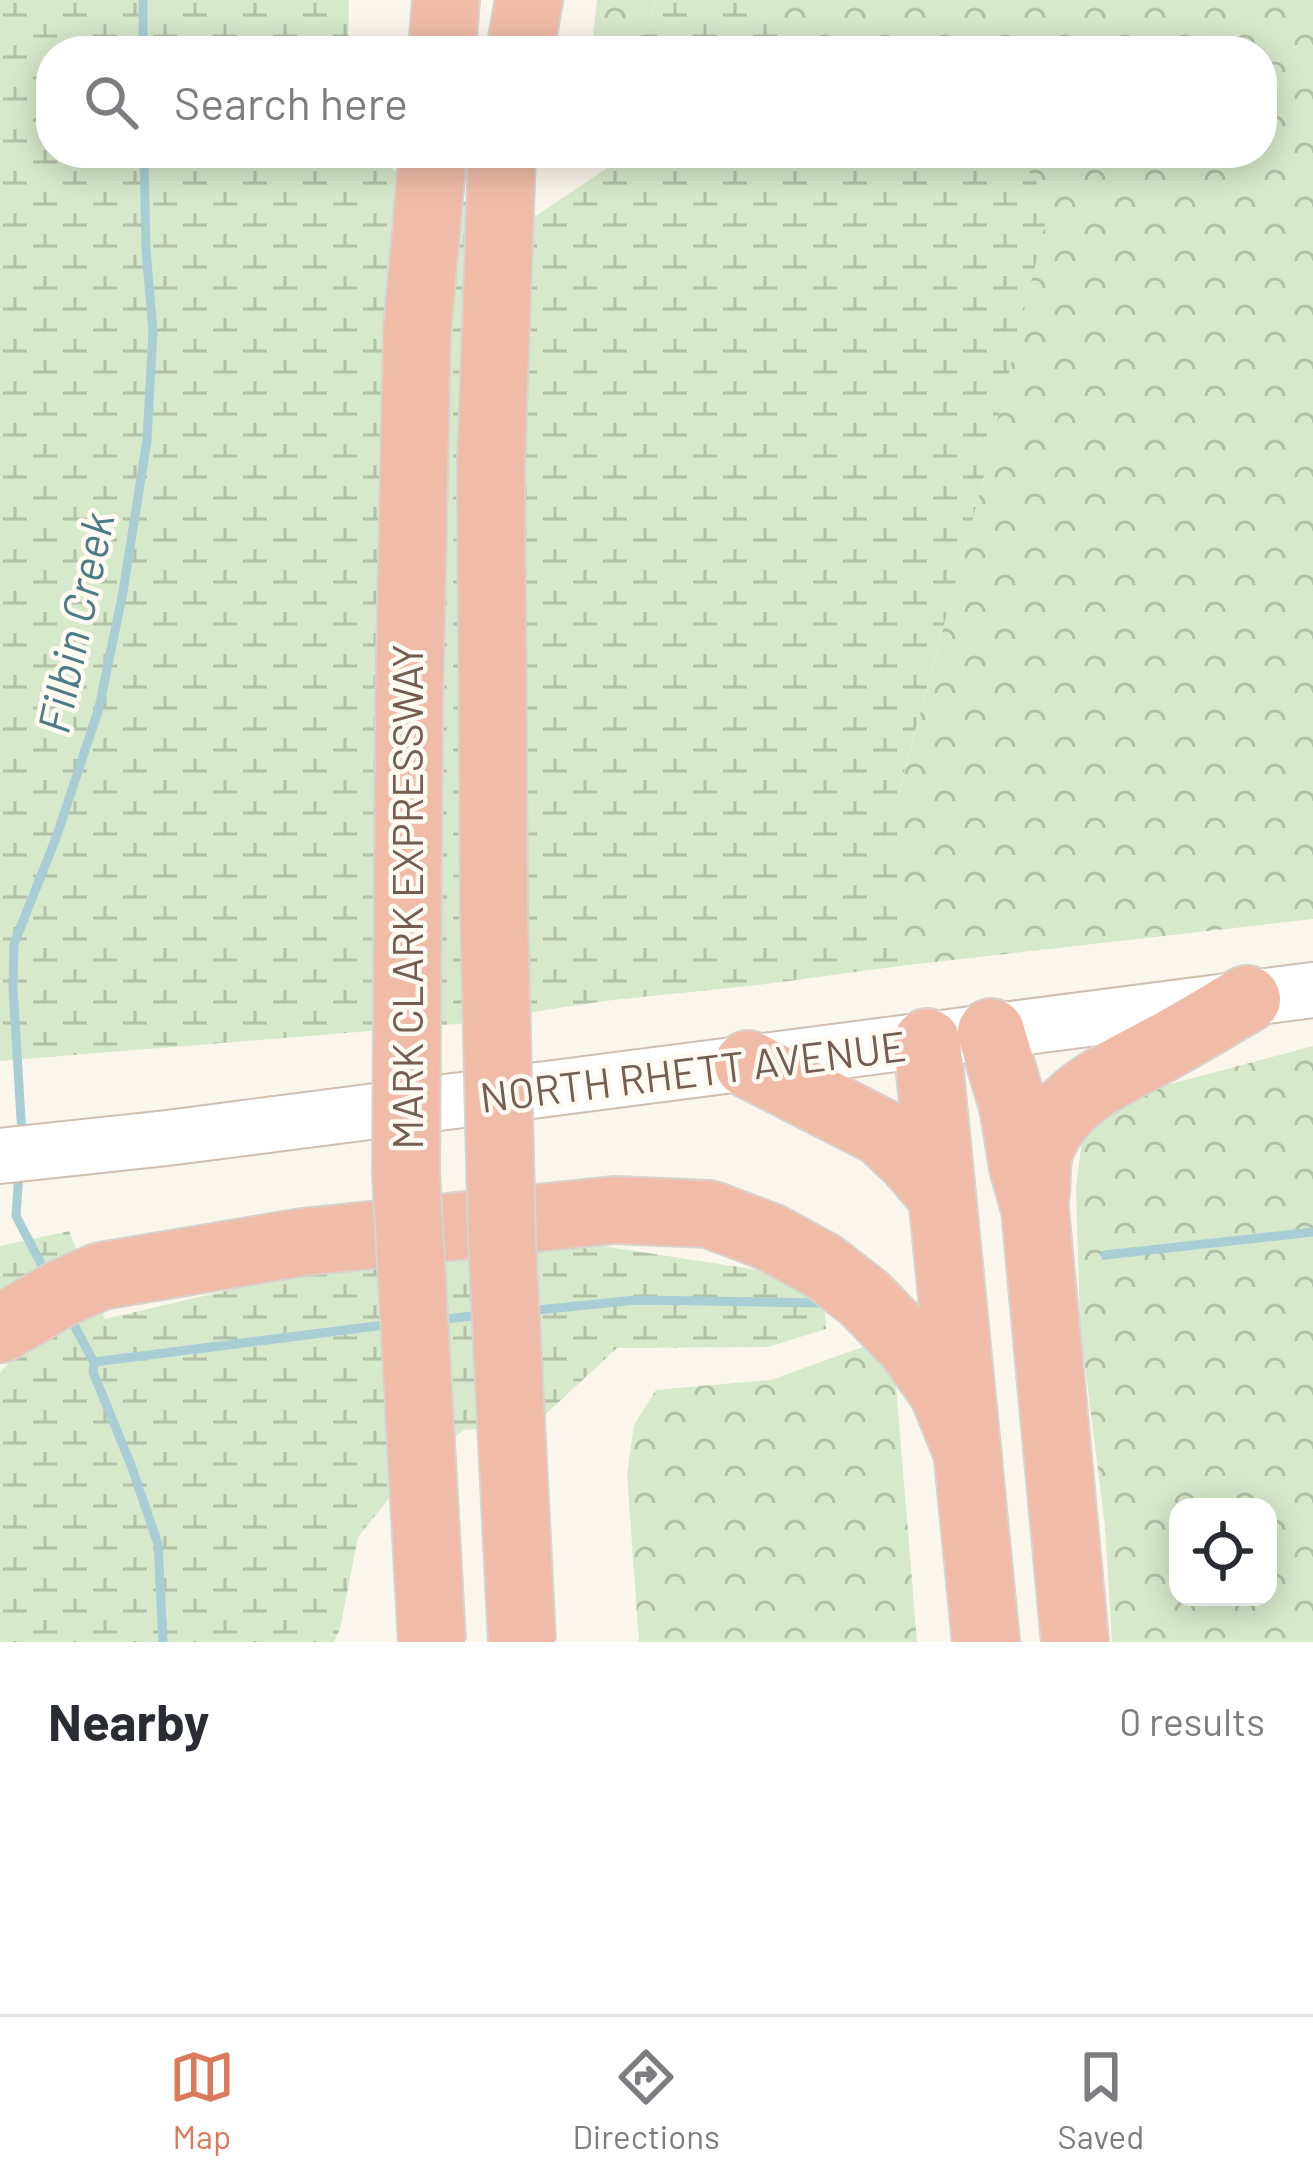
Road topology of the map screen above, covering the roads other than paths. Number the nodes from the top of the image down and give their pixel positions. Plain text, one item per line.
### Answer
1 (419, 0) edge
2 (446, 0) edge
3 (511, 0) edge
4 (529, 0) edge
5 (418, 36) edge
6 (443, 36) edge
7 (509, 36) edge
8 (523, 36) edge
9 (418, 168) edge
10 (432, 168) edge
11 (502, 168) edge
12 (417, 332) junction
13 (1313, 990) edge
14 (1247, 999) junction
15 (991, 1032) junction
16 (927, 1042) junction
17 (748, 1064) junction
18 (0, 1156) edge
19 (940, 1194) junction
20 (1034, 1209) junction
21 (502, 1241) junction
22 (0, 1329) edge
23 (968, 1454) junction
24 (432, 1642) edge
25 (521, 1642) edge
26 (553, 1642) edge
27 (986, 1642) edge
28 (1075, 1642) edge

1 - 5 highway
2 - 6 highway
3 - 7 highway
4 - 8 highway
9 - 12 highway
10 - 12 highway, MARK CLARK EXPRESSWAY
11 - 21 highway, MARK CLARK EXPRESSWAY, bridge
12 - 24 highway, MARK CLARK EXPRESSWAY, bridge
13 - 14 main road, NORTH RHETT AVENUE
14 - 15 main road, NORTH RHETT AVENUE
14 - 20 highway
15 - 16 main road, NORTH RHETT AVENUE
15 - 20 highway
16 - 17 main road, NORTH RHETT AVENUE
16 - 19 highway
17 - 18 main road, NORTH RHETT AVENUE
17 - 19 highway
19 - 23 highway
20 - 28 highway
21 - 25 highway, MARK CLARK EXPRESSWAY, bridge
21 - 26 highway, bridge
22 - 23 highway
23 - 27 highway

